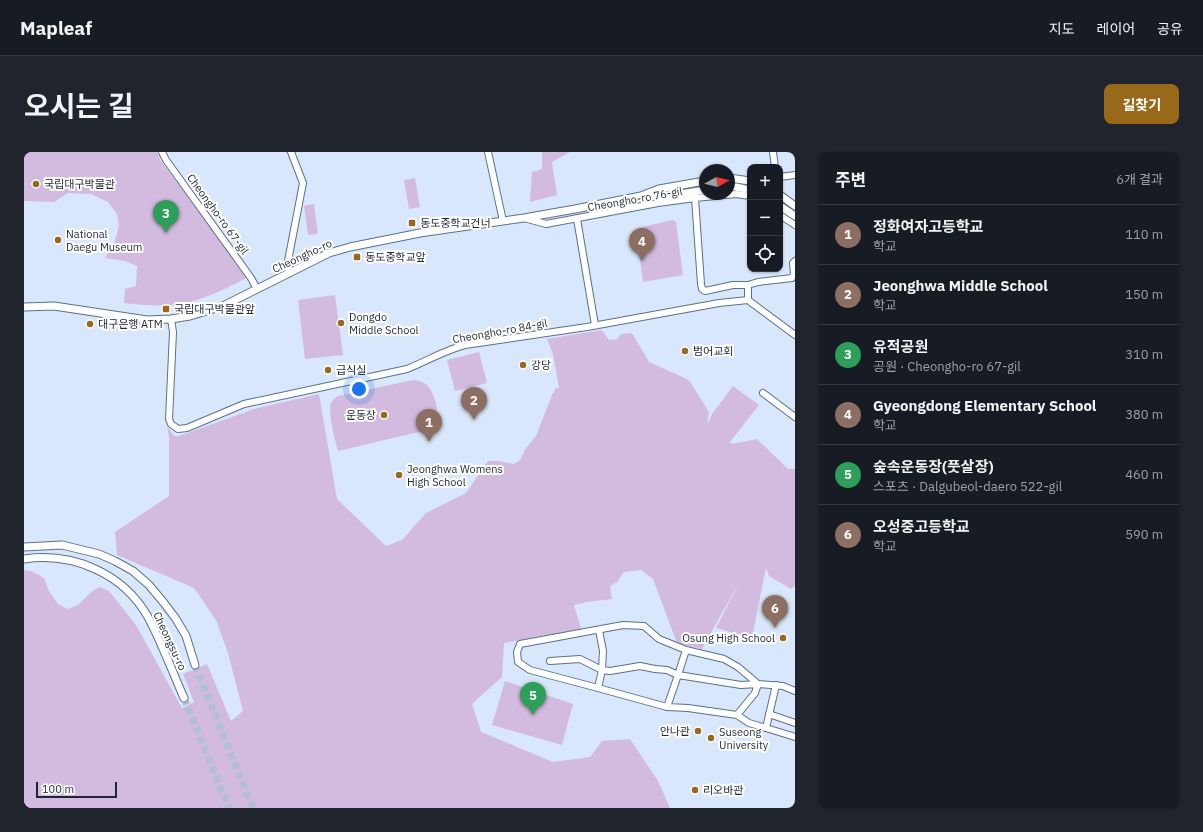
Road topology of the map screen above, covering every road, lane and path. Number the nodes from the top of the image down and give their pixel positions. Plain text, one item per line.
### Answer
1 (162, 152) edge
2 (291, 152) edge
3 (488, 152) edge
4 (773, 152) edge
5 (775, 164) edge
6 (795, 175) edge
7 (783, 177) edge
8 (735, 179) edge
9 (747, 181) edge
10 (699, 182) edge
11 (735, 188) edge
12 (747, 190) edge
13 (699, 191) edge
14 (641, 196) junction
15 (747, 196) edge
16 (783, 197) edge
17 (695, 198) junction
18 (795, 206) edge
19 (783, 208) edge
20 (795, 216) edge
21 (783, 217) edge
22 (524, 218) junction
23 (577, 219) junction
24 (503, 221) junction
25 (795, 225) edge
26 (795, 261) edge
27 (290, 273) junction
28 (748, 285) junction
29 (257, 289) junction
30 (748, 300) junction
31 (24, 307) edge
32 (171, 319) junction
33 (595, 325) junction
34 (795, 335) edge
35 (763, 393) dead end
36 (795, 417) edge
37 (24, 547) edge
38 (24, 559) edge
39 (599, 630) junction
40 (686, 650) junction
41 (550, 661) dead end
42 (195, 665) tunnel mouth
43 (602, 670) junction
44 (678, 675) junction
45 (758, 684) junction
46 (776, 685) junction
47 (598, 688) junction
48 (795, 692) edge
49 (184, 698) tunnel mouth
50 (667, 707) junction
51 (770, 714) junction
52 (737, 715) junction
53 (795, 723) edge
54 (766, 728) junction
55 (795, 737) edge

1 - 29 street, Cheongho-ro 67-gil
2 - 27 street
3 - 24 street
4 - 5 street
6 - 7 street
8 - 9 main road
10 - 14 main road, Cheongho-ro
11 - 12 main road
13 - 14 main road, Cheongho-ro
14 - 22 main road, Cheongho-ro
15 - 17 street, Cheongho-ro 76-gil
16 - 18 main road
17 - 23 street, Cheongho-ro 76-gil
17 - 28 street
19 - 20 main road
21 - 25 street
22 - 23 street, Cheongho-ro 76-gil
22 - 24 main road, Cheongho-ro
23 - 33 street
24 - 27 main road, Cheongho-ro
26 - 28 street
27 - 29 main road, Cheongho-ro
28 - 30 street
29 - 32 main road, Cheongho-ro
30 - 33 street, Cheongho-ro 84-gil
30 - 34 street
31 - 32 main road, Cheongho-ro
32 - 33 street, Cheongho-ro 84-gil
35 - 36 street
37 - 42 main road, Cheongsu-ro
38 - 49 main road, Cheongsu-ro
39 - 40 street
39 - 43 street
39 - 47 street
40 - 44 street
40 - 45 street
41 - 43 street
43 - 44 street
43 - 47 street
44 - 45 street
44 - 50 street
45 - 46 street
45 - 52 street
46 - 48 street
46 - 51 street
47 - 50 street
50 - 52 street
51 - 53 street
51 - 54 street
52 - 54 street
54 - 55 street

